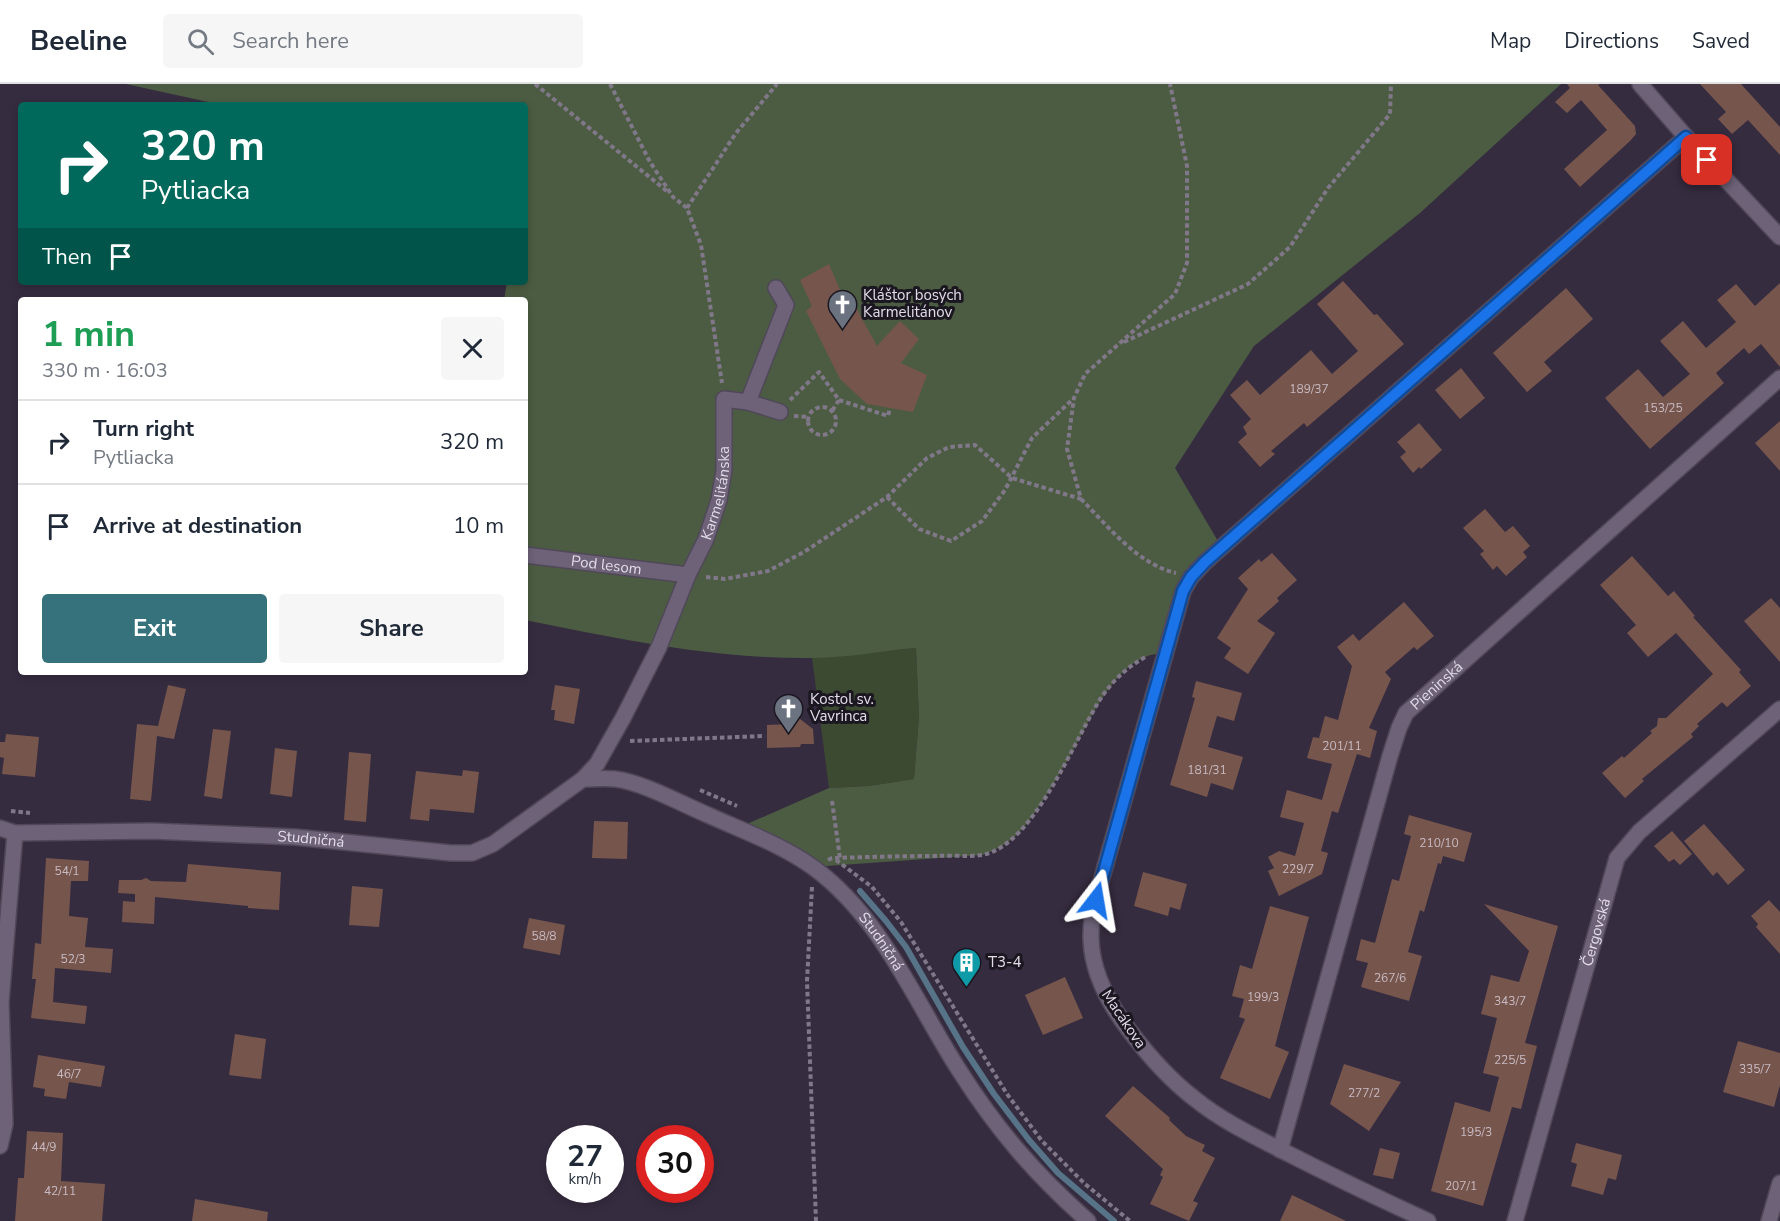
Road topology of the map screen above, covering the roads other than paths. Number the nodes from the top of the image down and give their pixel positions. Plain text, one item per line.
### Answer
1 (1640, 84) edge
2 (1686, 137) junction
3 (1780, 237) edge
4 (776, 288) dead end
5 (1780, 378) edge
6 (748, 402) junction
7 (780, 412) road end
8 (528, 555) edge
9 (688, 575) junction
10 (1780, 708) edge
11 (623, 718) joint
12 (583, 779) junction
13 (7, 831) edge
14 (0, 1146) edge
15 (1280, 1150) junction
16 (1780, 1183) edge
17 (1088, 1221) edge
18 (1428, 1221) edge
19 (1515, 1221) edge
20 (1769, 1221) edge

1 - 2 street
2 - 3 street
2 - 15 street, Macákova
4 - 6 street
5 - 15 street, Pieninská
6 - 7 street
6 - 9 street, Karmelitánska
8 - 9 street, Pod lesom
9 - 11 street, Karmelitánska
10 - 19 street, Čergovská
11 - 12 street, Studničná
12 - 13 street, Studničná
12 - 17 street, Studničná
13 - 14 street
15 - 18 street, Macákova
16 - 20 street

